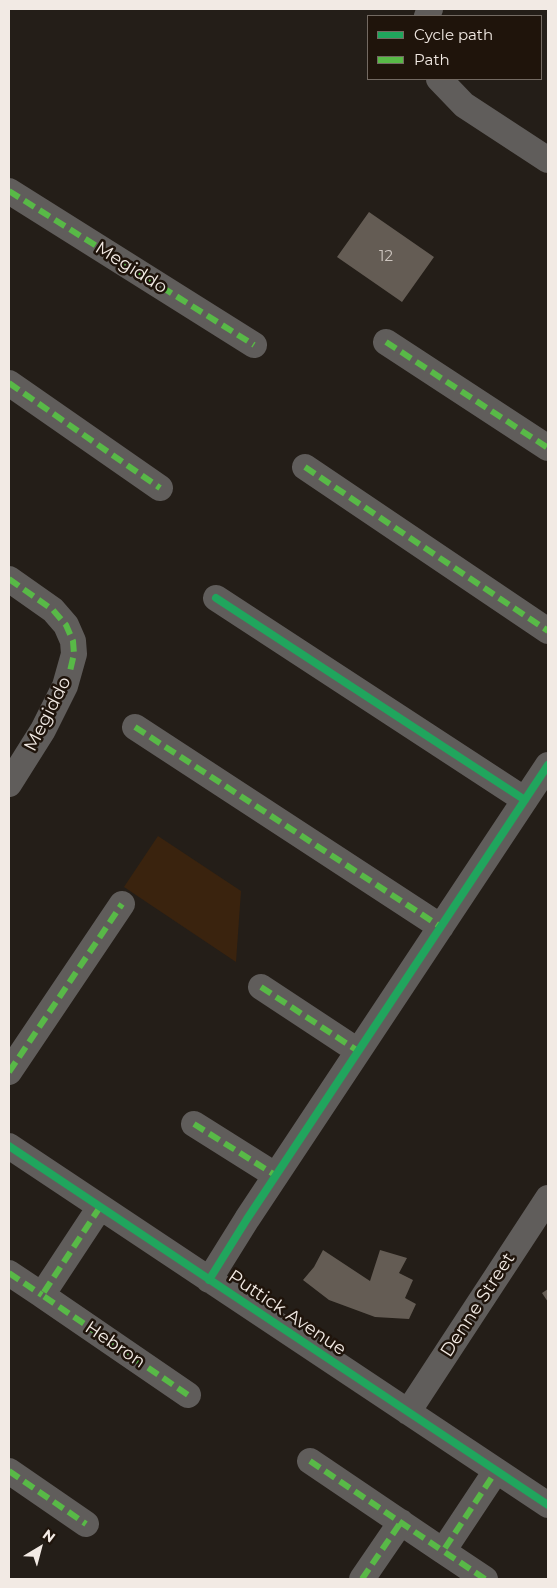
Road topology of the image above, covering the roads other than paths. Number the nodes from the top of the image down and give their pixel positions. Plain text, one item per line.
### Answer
1 (440, 80) edge
2 (548, 160) edge
3 (9, 191) edge
4 (386, 342) dead end
5 (254, 345) dead end
6 (9, 383) edge
7 (548, 448) edge
8 (305, 466) dead end
9 (160, 488) dead end
10 (9, 579) edge
11 (216, 598) dead end
12 (548, 631) edge
13 (135, 727) dead end
14 (548, 765) edge
15 (9, 784) edge
16 (525, 800) junction
17 (122, 904) dead end
18 (441, 927) junction
19 (261, 987) dead end
20 (358, 1051) junction
21 (9, 1072) edge
22 (194, 1124) dead end
23 (9, 1146) edge
24 (275, 1176) junction
25 (548, 1198) edge
26 (100, 1207) junction
27 (9, 1274) edge
28 (209, 1280) junction
29 (42, 1295) junction
30 (188, 1396) dead end
31 (408, 1412) junction
32 (310, 1461) dead end
33 (9, 1470) edge
34 (496, 1471) junction
35 (548, 1505) edge
36 (401, 1522) junction
37 (86, 1524) dead end
38 (443, 1551) junction
39 (362, 1579) edge
40 (485, 1579) edge

1 - 2 street
3 - 5 street, Megiddo
4 - 7 street
6 - 9 street
8 - 12 street
10 - 15 street, Megiddo
11 - 16 street
13 - 18 street
14 - 16 street
16 - 18 street
17 - 21 street
18 - 20 street
19 - 20 street
20 - 24 street
22 - 24 street
23 - 26 street, Puttick Avenue
24 - 28 street
25 - 31 street, Denne Street
26 - 28 street, Puttick Avenue
26 - 29 street
27 - 29 street, Hebron
28 - 31 street, Puttick Avenue
29 - 30 street, Hebron
31 - 34 street, Puttick Avenue
32 - 36 street
33 - 37 street
34 - 35 street, Puttick Avenue
34 - 38 street
36 - 38 street
36 - 39 street
38 - 40 street

